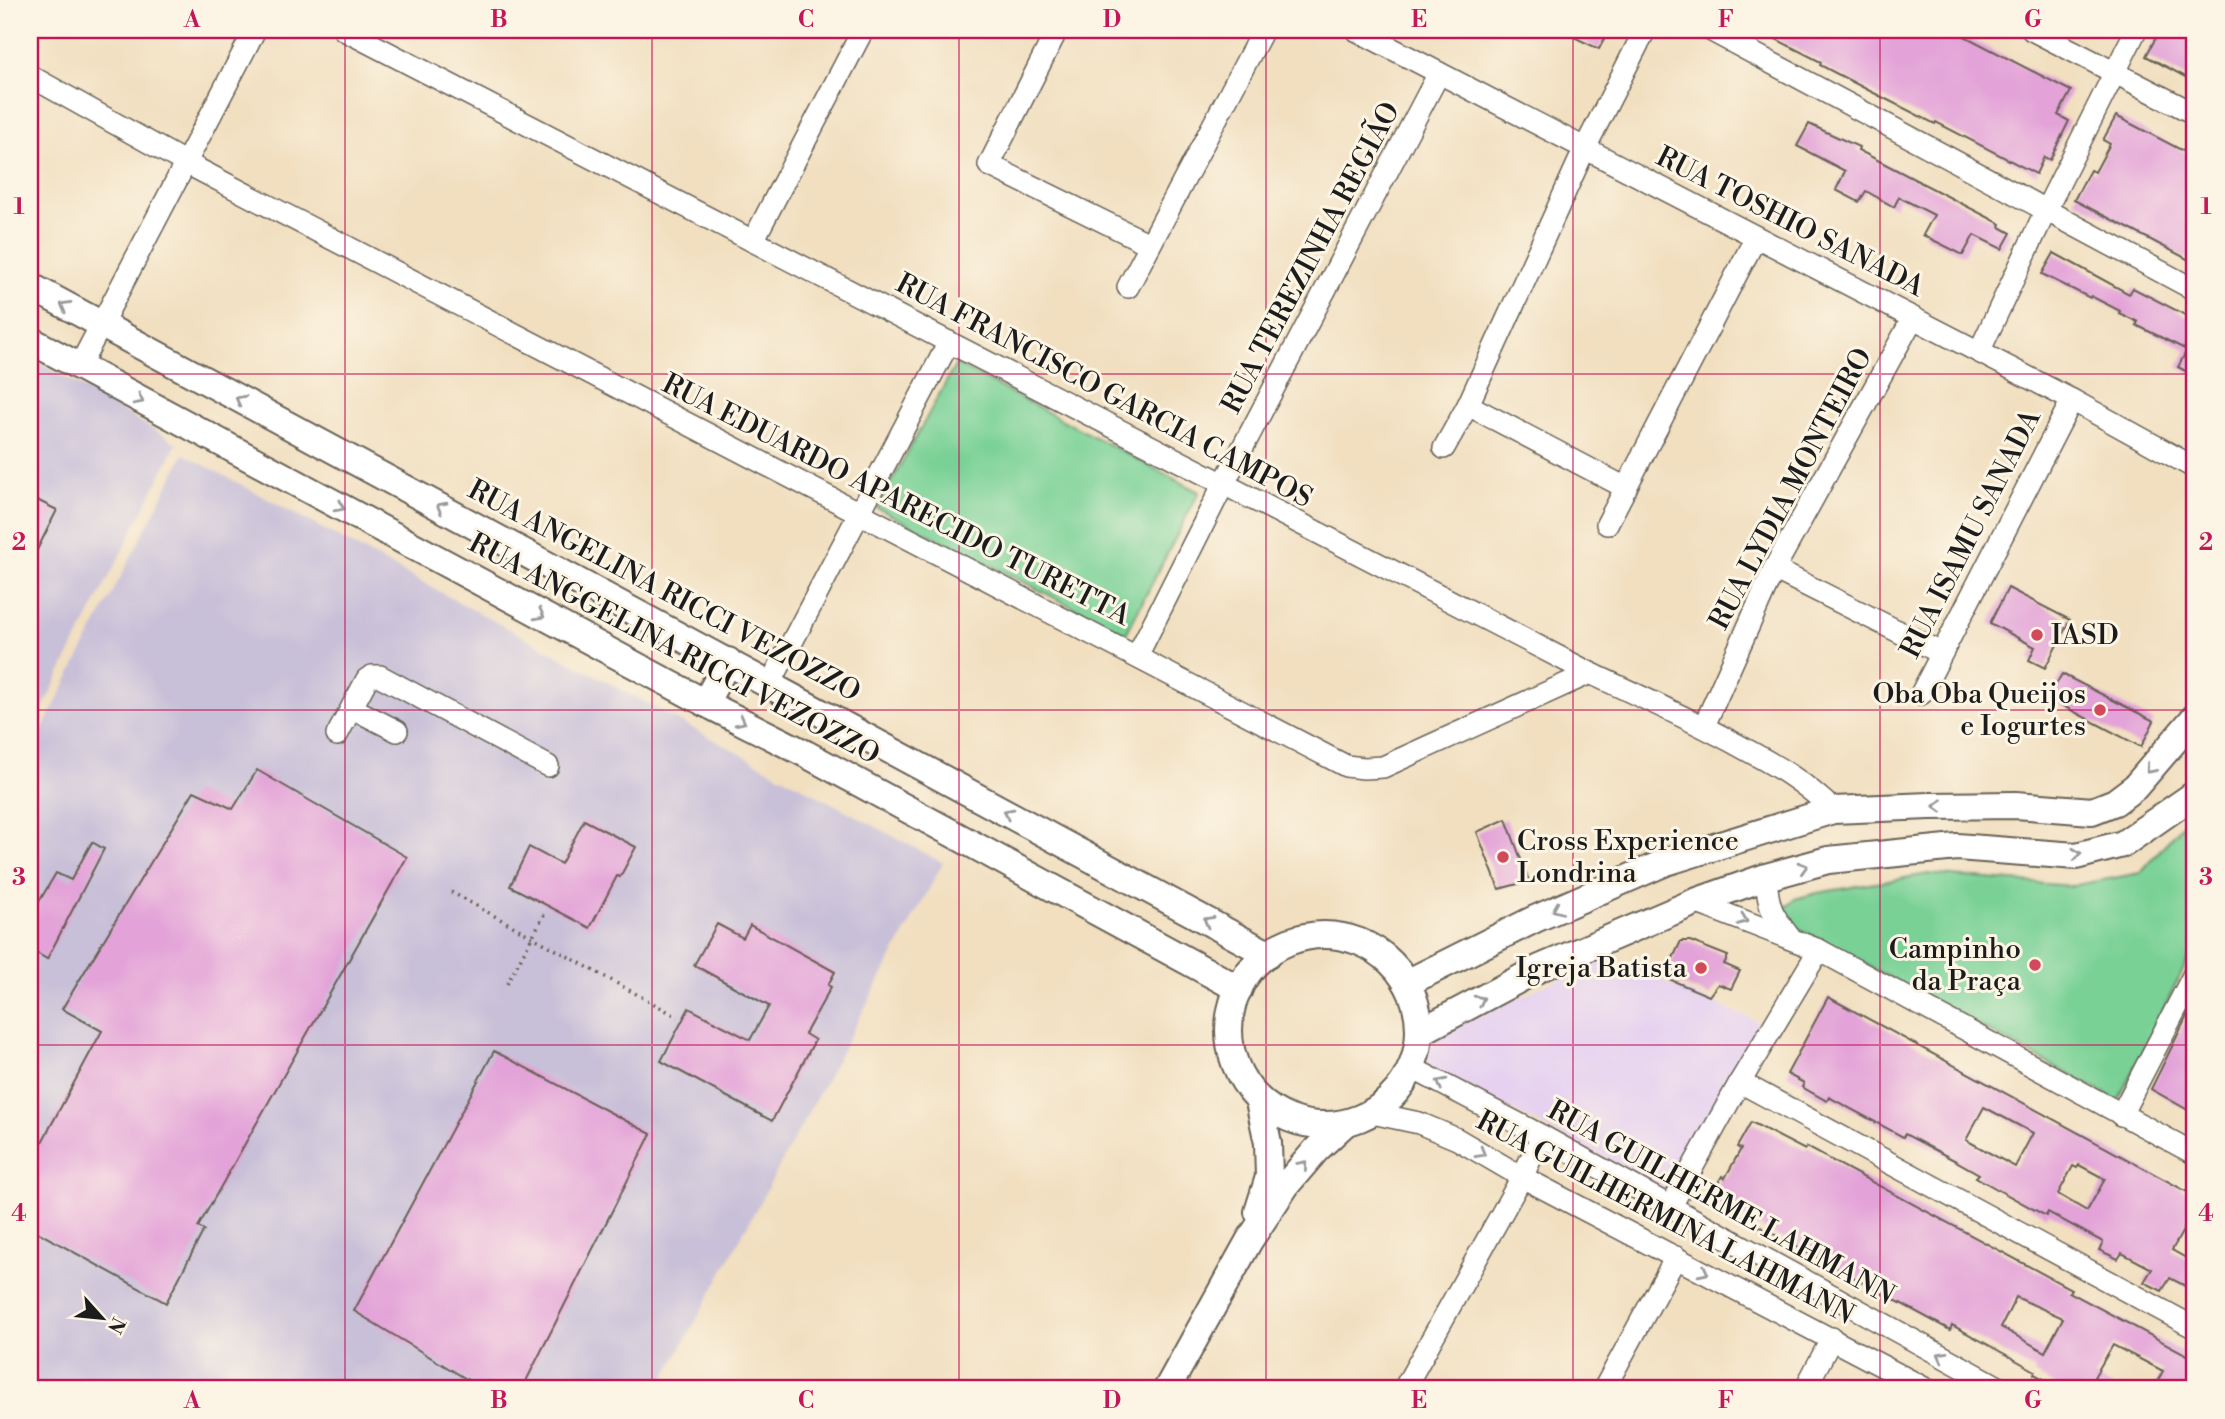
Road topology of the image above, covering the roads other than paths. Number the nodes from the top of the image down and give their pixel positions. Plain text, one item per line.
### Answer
1 (255, 30) edge
2 (344, 30) edge
3 (863, 30) edge
4 (1057, 30) edge
5 (1263, 30) edge
6 (1356, 30) edge
7 (1645, 30) edge
8 (1710, 30) edge
9 (2032, 30) edge
10 (2136, 30) edge
11 (2114, 72) junction
12 (1439, 73) junction
13 (30, 76) edge
14 (2195, 114) edge
15 (1585, 148) junction
16 (186, 163) junction
17 (2046, 210) junction
18 (1756, 237) junction
19 (753, 240) junction
20 (1149, 244) junction
21 (30, 286) edge
22 (1128, 287) dead end
23 (2195, 290) edge
24 (1913, 318) junction
25 (101, 326) junction
26 (30, 340) edge
27 (949, 342) junction
28 (1979, 352) junction
29 (79, 368) junction
30 (2072, 400) junction
31 (1468, 405) junction
32 (1444, 448) dead end
33 (2195, 468) edge
34 (1223, 485) junction
35 (1626, 488) junction
36 (859, 512) junction
37 (1607, 524) dead end
38 (1774, 569) junction
39 (1941, 653) junction
40 (1137, 656) junction
41 (728, 661) junction
42 (1590, 673) junction
43 (770, 684) junction
44 (1921, 694) dead end
45 (705, 703) junction
46 (352, 708) junction
47 (2195, 718) edge
48 (1704, 726) junction
49 (397, 731) dead end
50 (337, 735) dead end
51 (548, 766) dead end
52 (2195, 794) edge
53 (2030, 807) junction
54 (1833, 810) junction
55 (2029, 852) junction
56 (1766, 877) junction
57 (1695, 902) junction
58 (1791, 939) junction
59 (1819, 950) junction
60 (1268, 954) junction
61 (2194, 977) edge
62 (1407, 983) junction
63 (1239, 989) junction
64 (1420, 1032) junction
65 (1412, 1068) junction
66 (1740, 1082) junction
67 (1259, 1101) junction
68 (1372, 1113) junction
69 (2121, 1115) junction
70 (1344, 1124) junction
71 (1542, 1136) junction
72 (2195, 1154) edge
73 (1522, 1177) junction
74 (1671, 1206) junction
75 (1249, 1241) junction
76 (1676, 1257) junction
77 (2195, 1328) edge
78 (1832, 1338) junction
79 (1167, 1389) edge
80 (1404, 1389) edge
81 (1604, 1389) edge
82 (1805, 1389) edge
83 (1926, 1389) edge
84 (2002, 1389) edge

1 - 16 street
2 - 19 street, RUA FRANCISCO GARCIA CAMPOS
3 - 19 street
4 - 20 street
5 - 20 street
6 - 12 street, RUA TOSHIO SANADA
7 - 15 street
8 - 17 street
9 - 11 street
10 - 11 street
11 - 14 street
11 - 17 street
12 - 15 street, RUA TOSHIO SANADA
12 - 34 street, RUA TEREZINHA REGIÃO
13 - 16 street, RUA EDUARDO APARECIDO TURETTA
15 - 18 street, RUA TOSHIO SANADA
15 - 31 street
16 - 25 street
16 - 36 street, RUA EDUARDO APARECIDO TURETTA
17 - 23 street
17 - 28 street
18 - 24 street, RUA TOSHIO SANADA
18 - 35 street
19 - 27 street, RUA FRANCISCO GARCIA CAMPOS
20 - 22 street
25 -> 21 main road, RUA ANGELINA RICCI VEZOZZO
24 - 28 street, RUA TOSHIO SANADA
24 - 38 street, RUA LYDIA MONTEIRO
25 - 29 street
41 -> 25 main road, RUA ANGELINA RICCI VEZOZZO
26 - 29 main road
27 - 34 street, RUA FRANCISCO GARCIA CAMPOS
27 - 36 street
28 - 30 street, RUA TOSHIO SANADA
29 -> 45 main road, RUA ANGGELINA RICCI VEZOZZO
30 - 33 street, RUA TOSHIO SANADA
30 - 39 street, RUA ISAMU SANADA
31 - 32 street
31 - 35 street
34 - 40 street, RUA TEREZINHA REGIÃO
34 - 42 street, RUA FRANCISCO GARCIA CAMPOS
35 - 37 street
36 - 40 street, RUA EDUARDO APARECIDO TURETTA
36 - 43 street
38 - 39 street
38 - 48 street, RUA LYDIA MONTEIRO
39 - 44 street, RUA ISAMU SANADA
40 - 42 street, RUA EDUARDO APARECIDO TURETTA
41 - 43 main road, RUA ANGELINA RICCI VEZOZZO
41 - 45 main road
42 - 48 street, RUA FRANCISCO GARCIA CAMPOS
60 -> 43 main road, RUA ANGELINA RICCI VEZOZZO
45 -> 63 main road, RUA ANGGELINA RICCI VEZOZZO
46 - 49 street
46 - 50 street
46 - 51 street
47 -> 53 main road
48 - 54 street, RUA FRANCISCO GARCIA CAMPOS
55 -> 52 main road
53 -> 54 main road
53 - 55 main road
54 -> 62 main road
56 -> 55 main road
56 - 57 main road
56 - 58 street
57 -> 58 street
64 -> 57 main road
58 - 59 street
59 - 66 street
59 - 69 street
60 - 62 main road
60 - 63 main road
61 - 69 street
62 - 64 main road
63 - 67 main road
64 - 65 main road
65 - 68 main road
71 -> 65 street, RUA GUILHERME LAHMANN
66 - 74 street
66 - 77 street
67 - 70 main road
67 - 75 main road
68 - 70 main road
68 -> 73 street, RUA GUILHERMINA LAHMANN
69 - 72 street
75 -> 70 main road
71 - 73 street
71 - 74 street, RUA GUILHERME LAHMANN
73 - 76 street, RUA GUILHERMINA LAHMANN
73 - 80 street
84 -> 74 street, RUA GUILHERME LAHMANN
75 - 79 main road
76 -> 78 street, RUA GUILHERMINA LAHMANN
76 - 81 street
78 - 82 street
78 - 83 street, RUA GUILHERMINA LAHMANN

